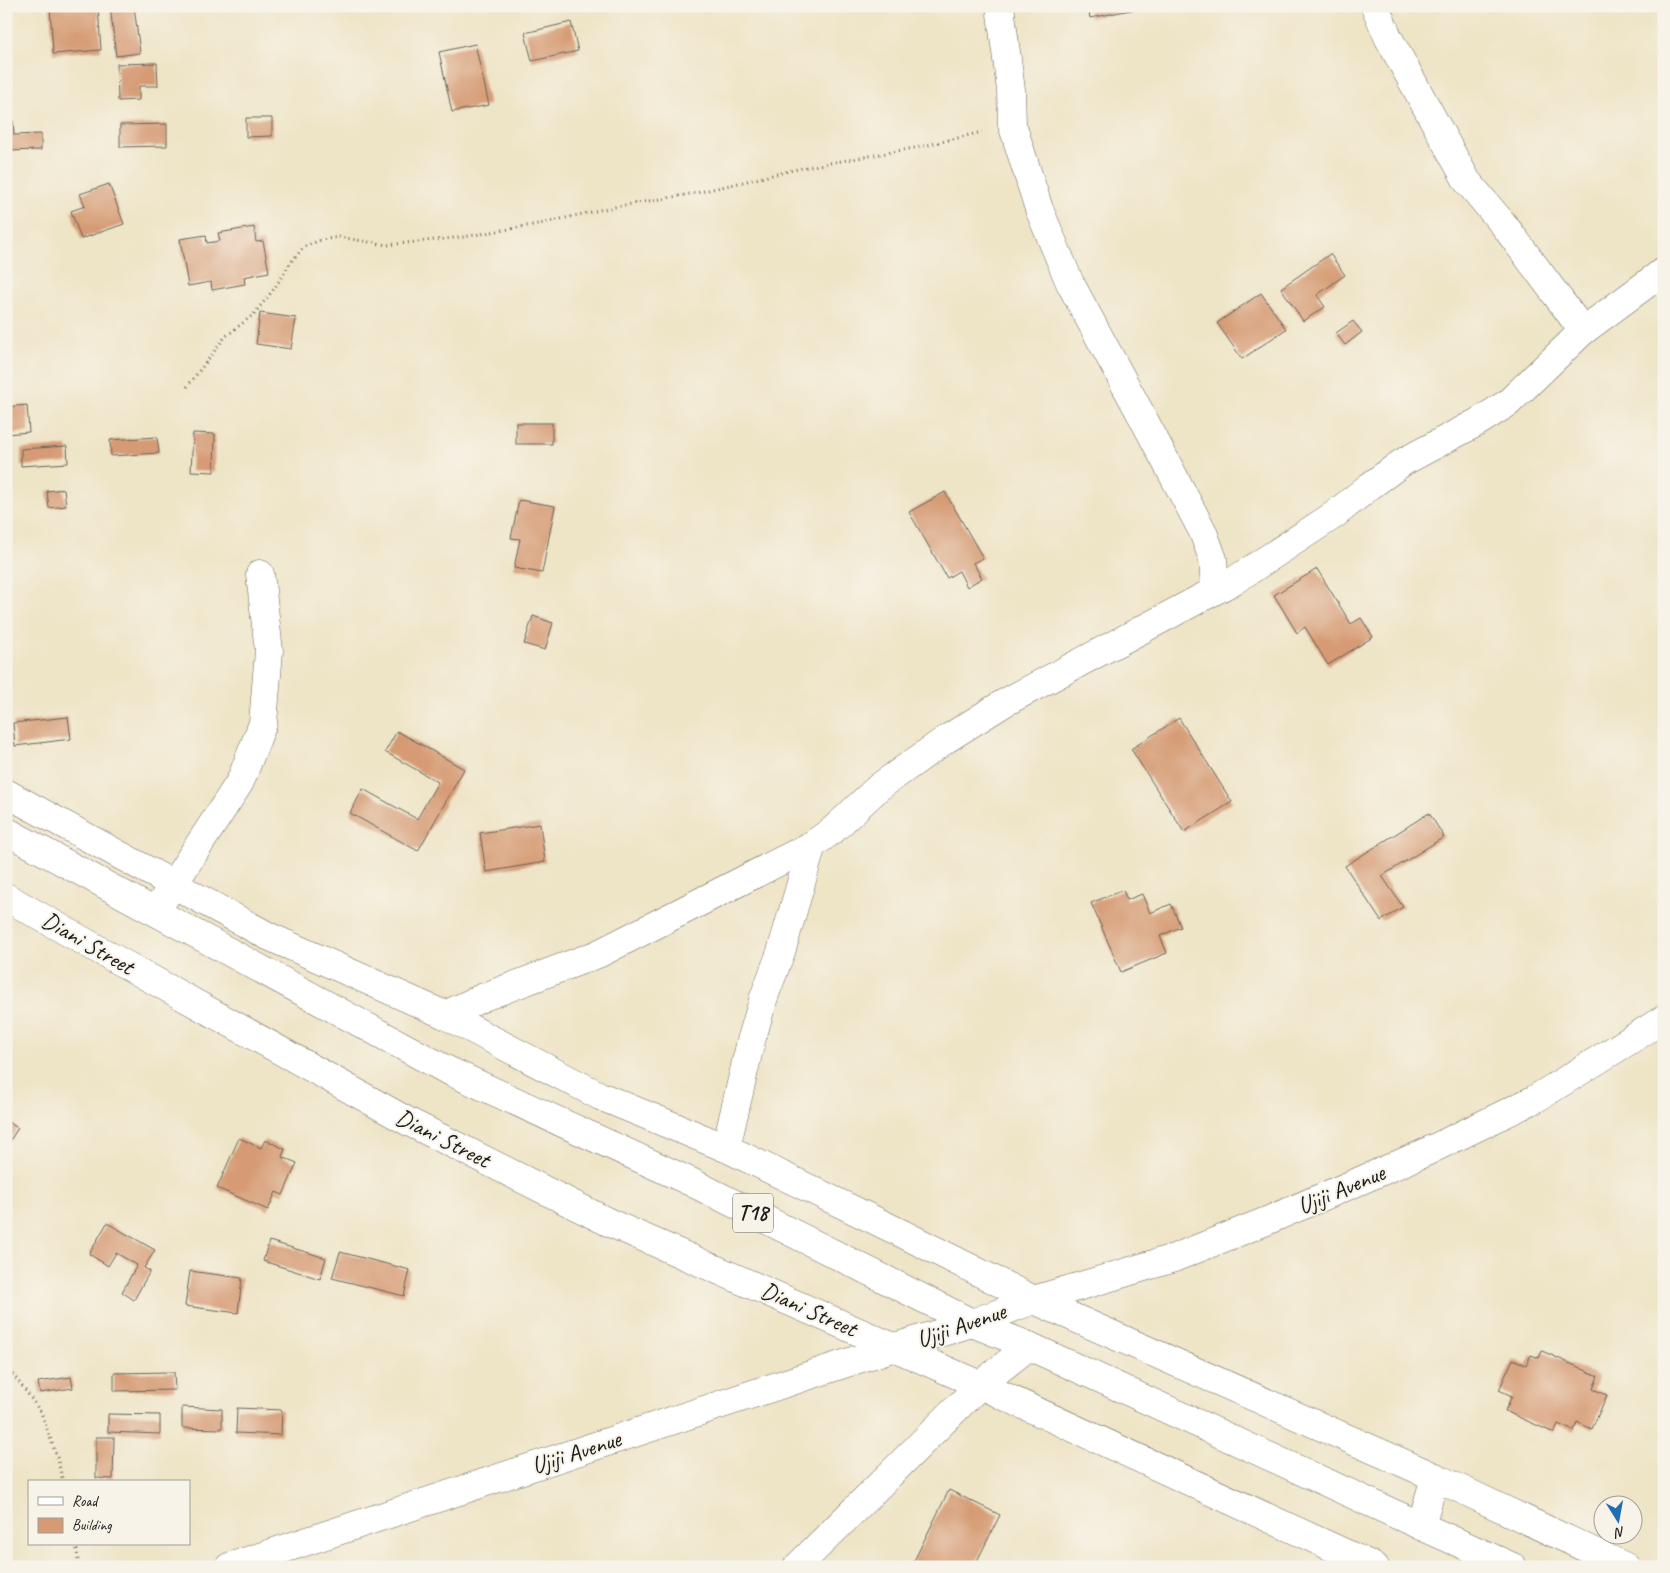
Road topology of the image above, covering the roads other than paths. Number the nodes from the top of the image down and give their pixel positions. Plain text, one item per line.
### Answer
1 (1000, 6) edge
2 (1375, 6) edge
3 (1664, 271) edge
4 (1583, 332) junction
5 (260, 574) dead end
6 (1216, 589) junction
7 (6, 793) edge
8 (6, 831) edge
9 (812, 845) junction
10 (174, 885) junction
11 (6, 896) edge
12 (155, 912) junction
13 (445, 1015) junction
14 (1664, 1019) edge
15 (726, 1148) junction
16 (1034, 1300) junction
17 (972, 1323) junction
18 (1029, 1346) junction
19 (895, 1347) junction
20 (980, 1385) junction
21 (1435, 1477) junction
22 (1421, 1526) junction
23 (230, 1567) edge
24 (797, 1567) edge
25 (1375, 1567) edge
26 (1513, 1567) edge
27 (1626, 1567) edge

1 - 6 street
2 - 4 street
3 - 4 street
4 - 6 street
5 - 10 street
6 - 9 street
7 - 10 street
8 - 12 street, T18
9 - 13 street
9 - 15 street
10 - 12 street
10 - 13 street
11 - 19 street, Diani Street
12 - 17 street, T18
13 - 15 street
14 - 16 street, Ujiji Avenue
15 - 16 street
16 - 17 street, Ujiji Avenue
16 - 21 street
17 - 18 street, T18
17 - 19 street, Ujiji Avenue
18 - 20 street
18 - 22 street, T18
19 - 20 street, Diani Street
19 - 23 street, Ujiji Avenue
20 - 24 street
20 - 25 street, Diani Street
21 - 22 street
21 - 27 street
22 - 26 street, T18

